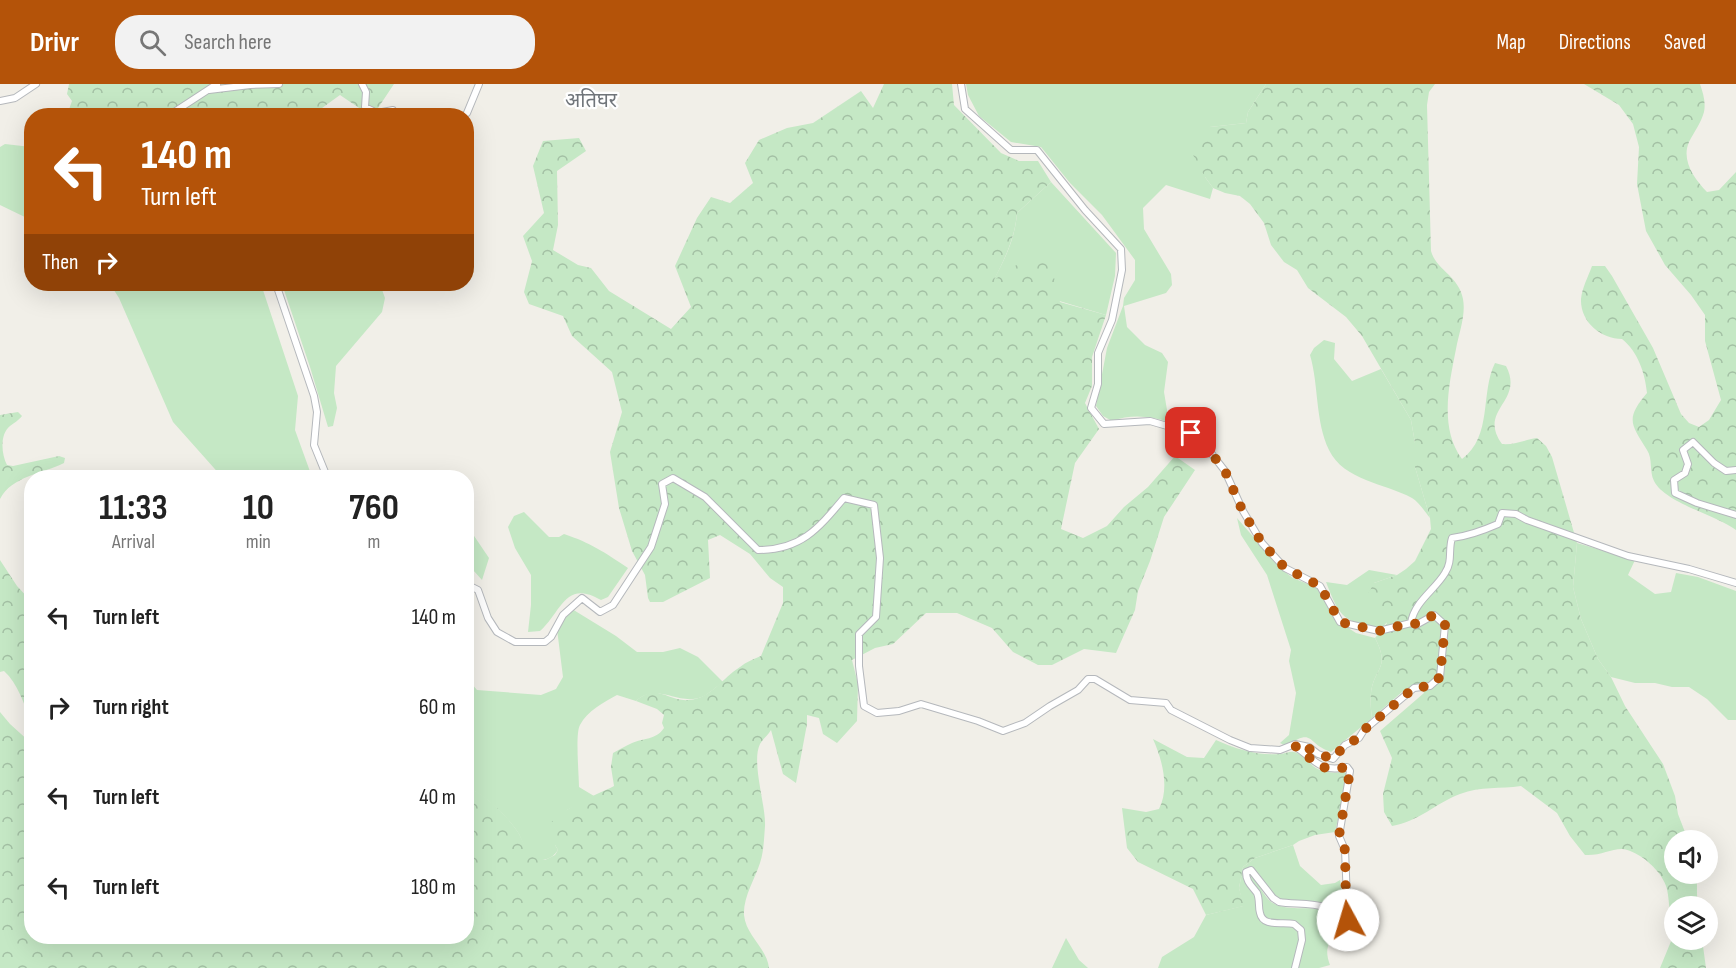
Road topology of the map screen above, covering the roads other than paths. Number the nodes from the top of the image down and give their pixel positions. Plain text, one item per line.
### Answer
1 (36, 84) edge
2 (217, 84) edge
3 (279, 84) edge
4 (362, 84) edge
5 (479, 84) edge
6 (961, 84) edge
7 (209, 90) junction
8 (0, 101) edge
9 (181, 108) edge
10 (367, 108) edge
11 (469, 108) edge
12 (278, 291) edge
13 (324, 470) edge
14 (1736, 470) edge
15 (1736, 515) edge
16 (1736, 583) edge
17 (474, 588) edge
18 (1411, 623) junction
19 (1295, 744) junction
20 (1295, 968) edge

1 - 8 street
2 - 7 street
3 - 7 street
4 - 10 street
5 - 11 street
6 - 18 street
7 - 9 street
12 - 13 street
14 - 15 street
16 - 18 street
17 - 19 street
18 - 19 street
19 - 20 street

